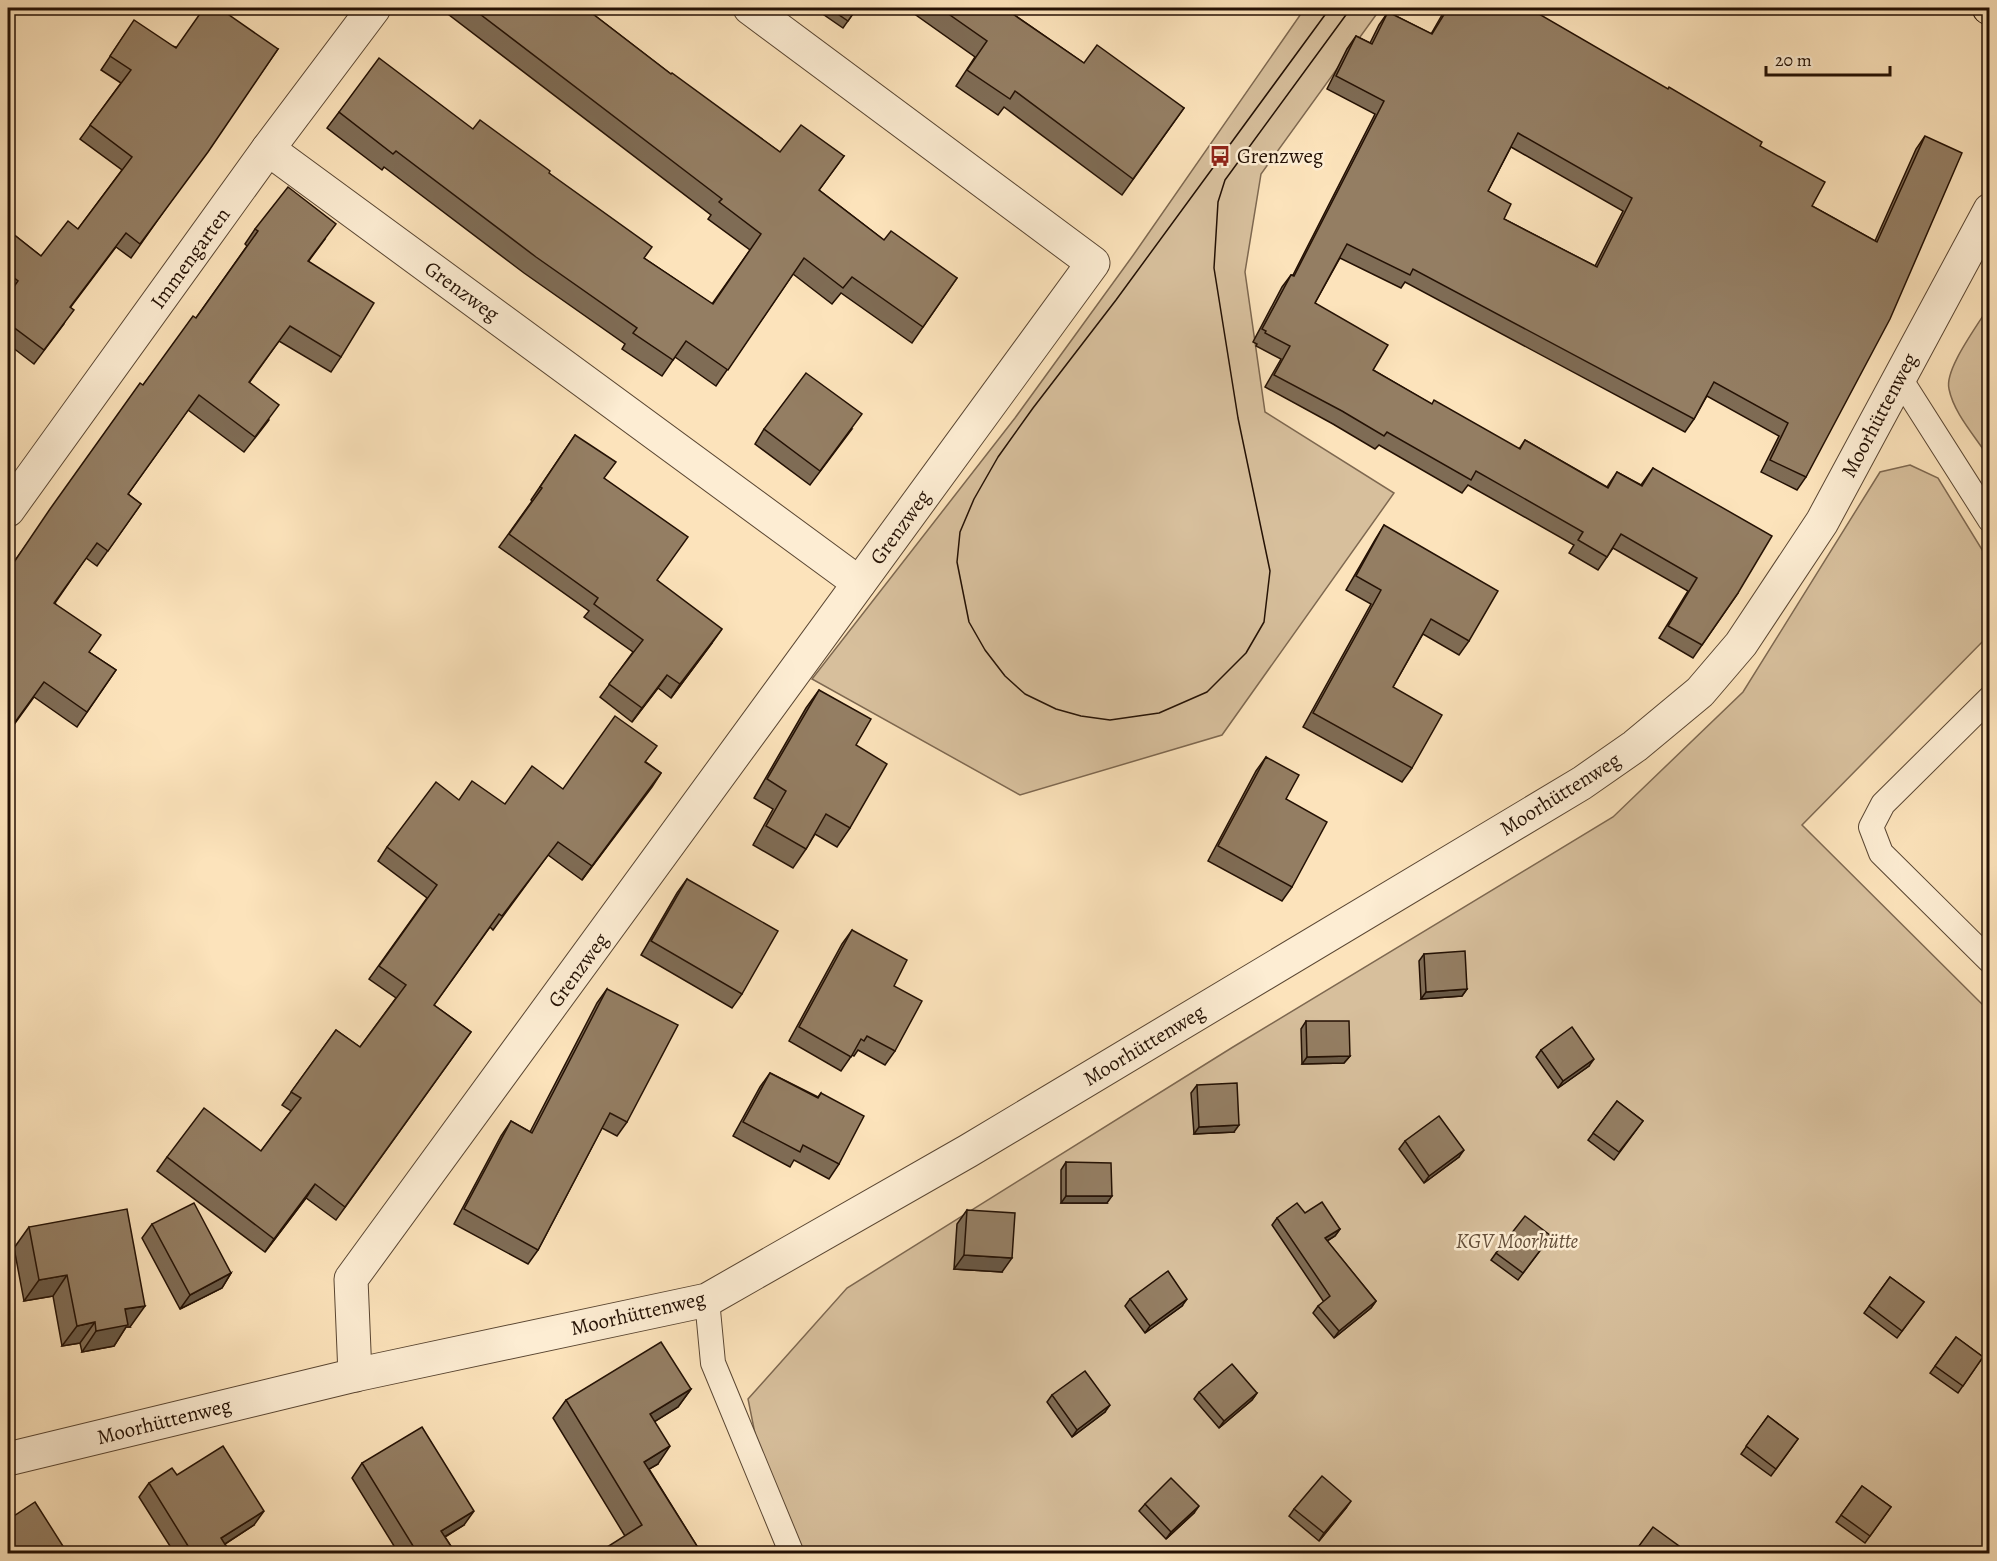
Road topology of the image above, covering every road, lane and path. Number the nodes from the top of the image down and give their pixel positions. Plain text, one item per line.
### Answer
1 (374, 8) edge
2 (750, 8) edge
3 (268, 149) junction
4 (1989, 210) edge
5 (1899, 377) junction
6 (8, 510) edge
7 (1989, 520) edge
8 (859, 583) junction
9 (1989, 698) edge
10 (1989, 961) edge
11 (707, 1300) junction
12 (355, 1374) junction
13 (8, 1459) edge
14 (792, 1554) edge

1 - 3 street, Immengarten
2 - 8 street, Grenzweg
3 - 6 street, Immengarten
3 - 8 street, Grenzweg
4 - 5 street, Moorhüttenweg
5 - 7 lane
5 - 11 street, Moorhüttenweg
8 - 12 street, Grenzweg
9 - 10 lane
11 - 12 street, Moorhüttenweg
11 - 14 lane
12 - 13 street, Moorhüttenweg

